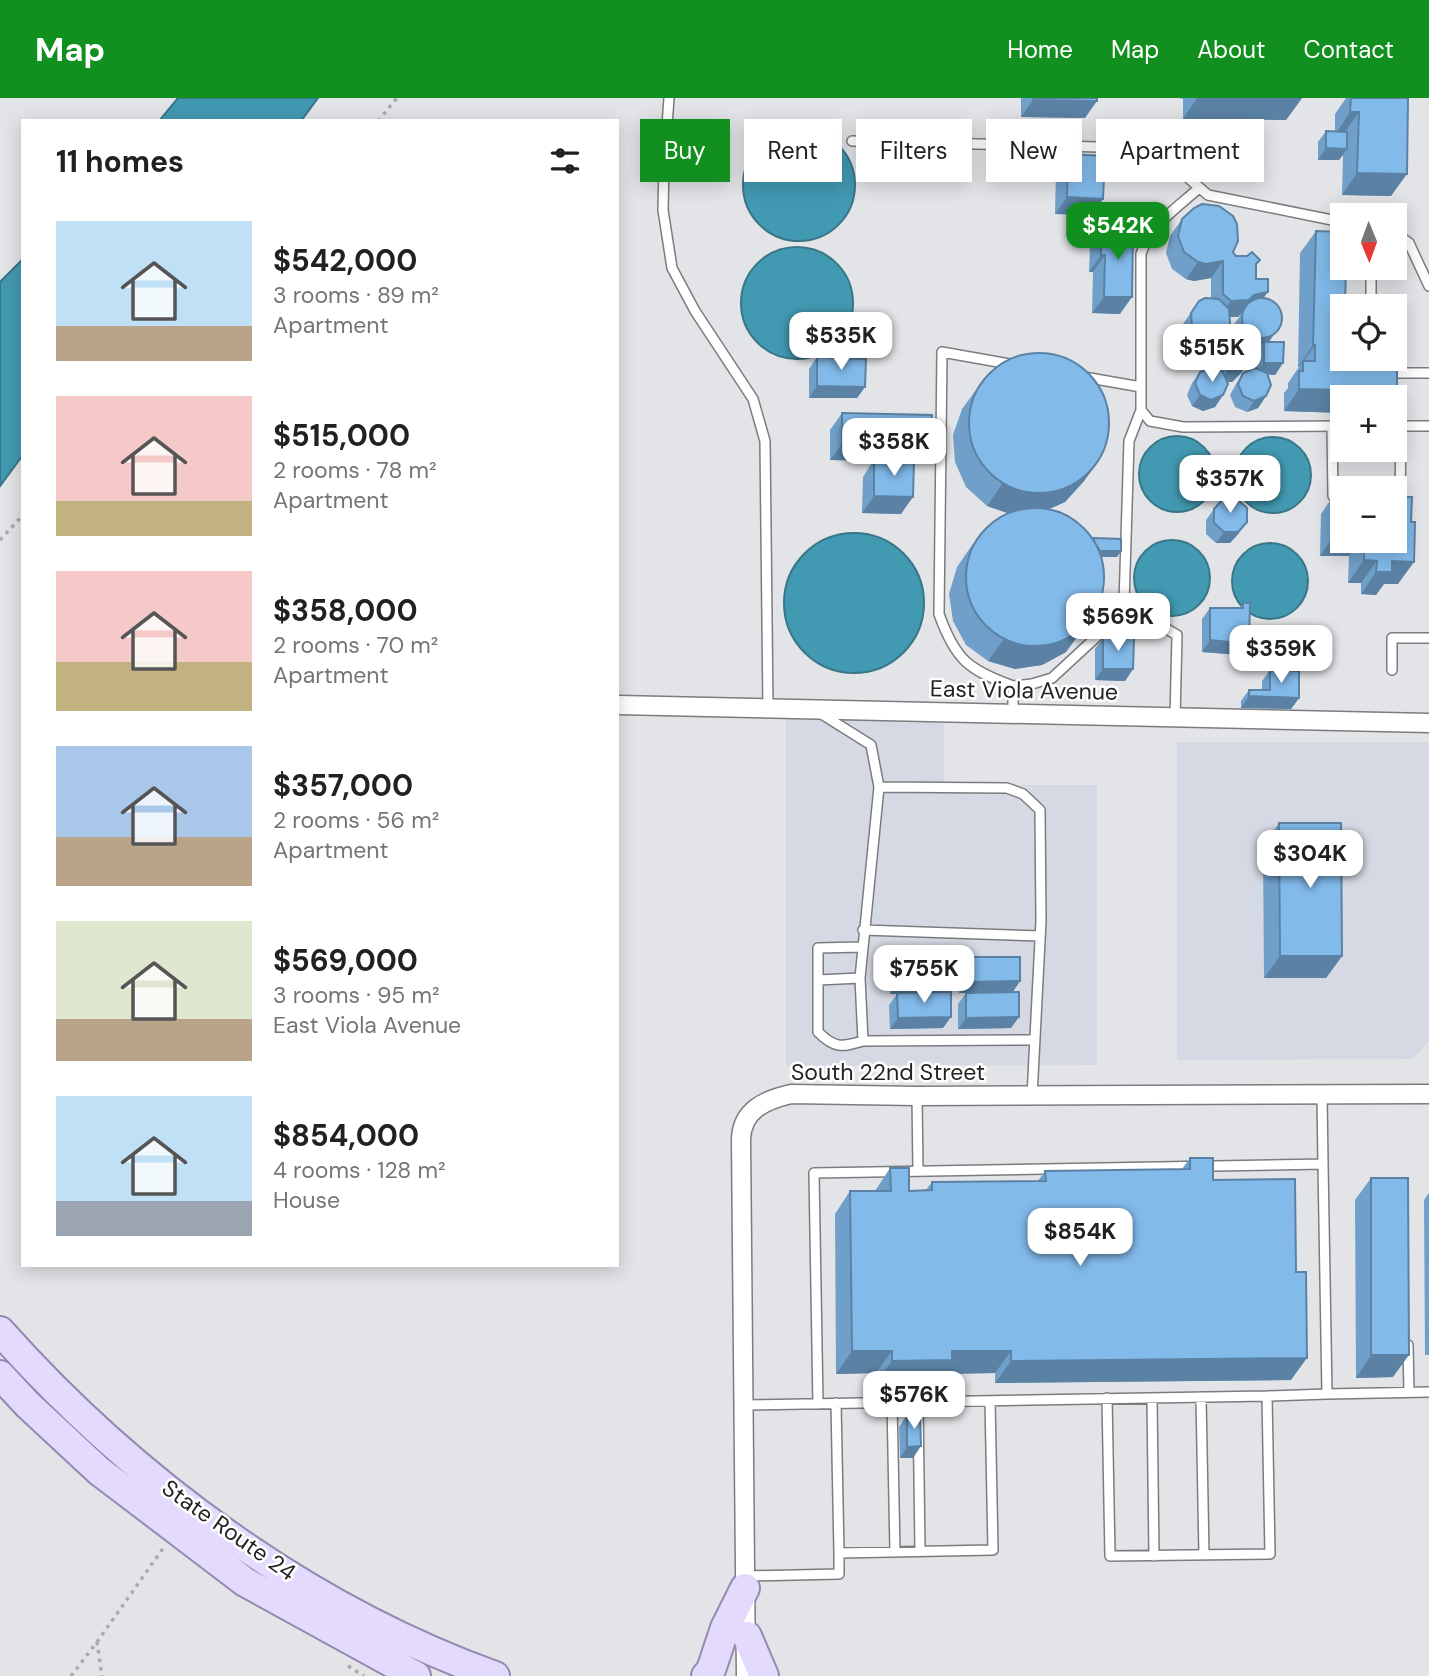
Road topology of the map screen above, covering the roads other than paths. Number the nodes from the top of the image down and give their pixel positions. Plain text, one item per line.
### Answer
1 (669, 98) edge
2 (852, 141) dead end
3 (1199, 188) junction
4 (1330, 220) edge
5 (1407, 242) edge
6 (1429, 285) edge
7 (1021, 366) edge
8 (1391, 371) edge
9 (1429, 373) edge
10 (1074, 375) edge
11 (1141, 387) junction
12 (1141, 410) junction
13 (1330, 426) edge
14 (1407, 426) edge
15 (1429, 426) edge
16 (1124, 604) junction
17 (1429, 638) edge
18 (1392, 670) dead end
19 (1013, 686) junction
20 (619, 705) edge
21 (768, 708) junction
22 (817, 711) junction
23 (1013, 714) junction
24 (1175, 718) junction
25 (1429, 723) edge
26 (879, 787) junction
27 (863, 930) junction
28 (1040, 936) junction
29 (862, 947) junction
30 (860, 978) junction
31 (818, 980) junction
32 (1035, 1040) junction
33 (863, 1041) junction
34 (1429, 1094) edge
35 (1322, 1095) junction
36 (917, 1096) junction
37 (1032, 1096) junction
38 (1323, 1164) junction
39 (918, 1171) junction
40 (0, 1331) edge
41 (1408, 1336) edge
42 (0, 1374) edge
43 (1409, 1392) junction
44 (1429, 1392) edge
45 (1327, 1394) junction
46 (1267, 1396) junction
47 (1201, 1397) junction
48 (1107, 1398) junction
49 (1152, 1398) junction
50 (990, 1401) junction
51 (892, 1402) junction
52 (918, 1402) junction
53 (836, 1403) junction
54 (818, 1404) junction
55 (743, 1405) junction
56 (895, 1552) junction
57 (920, 1552) junction
58 (839, 1553) junction
59 (1204, 1555) junction
60 (1154, 1556) junction
61 (745, 1582) junction
62 (747, 1636) junction
63 (416, 1676) edge
64 (495, 1676) edge
65 (706, 1676) edge
66 (746, 1676) edge
67 (764, 1676) edge

1 - 21 lane
2 - 3 lane
3 - 4 lane
3 - 11 lane
5 - 6 lane
7 - 19 lane
8 - 9 lane
10 - 11 lane
11 - 12 lane
12 - 13 lane
12 - 16 lane
14 - 15 lane
16 - 19 lane
16 - 24 lane
17 - 18 lane
19 - 23 lane
20 - 21 street, East Viola Avenue
21 - 22 street, East Viola Avenue
22 - 23 street, East Viola Avenue
22 - 26 lane
23 - 24 street, East Viola Avenue
24 - 25 street, East Viola Avenue
26 - 27 lane
26 - 28 lane
27 - 28 lane
27 - 29 lane
28 - 32 lane
29 - 30 lane
29 - 31 lane
30 - 31 lane
30 - 33 lane
31 - 33 lane
32 - 33 lane
32 - 37 lane
34 - 35 street, South 22nd Street
35 - 37 street, South 22nd Street
35 - 38 lane
36 - 37 street, South 22nd Street
36 - 39 lane
36 - 55 street, South 22nd Street
38 - 39 lane
38 - 45 lane
39 - 54 lane
40 - 64 main road, State Route 24
41 - 43 lane
42 - 63 main road, State Route 24
43 - 44 lane
43 - 45 lane
45 - 46 lane
46 - 47 lane
46 - 59 lane
47 - 49 lane
47 - 59 lane
48 - 49 lane
48 - 50 lane
48 - 60 lane
49 - 60 lane
50 - 52 lane
50 - 57 lane
51 - 52 lane
51 - 53 lane
51 - 56 lane
52 - 57 lane
53 - 54 lane
53 - 58 lane
54 - 55 lane
55 - 61 street, South 22nd Street
56 - 57 lane
56 - 58 lane
58 - 61 lane
59 - 60 lane
61 - 62 street, South 22nd Street
61 - 65 main road
62 - 66 street, South 22nd Street
62 - 67 main road

